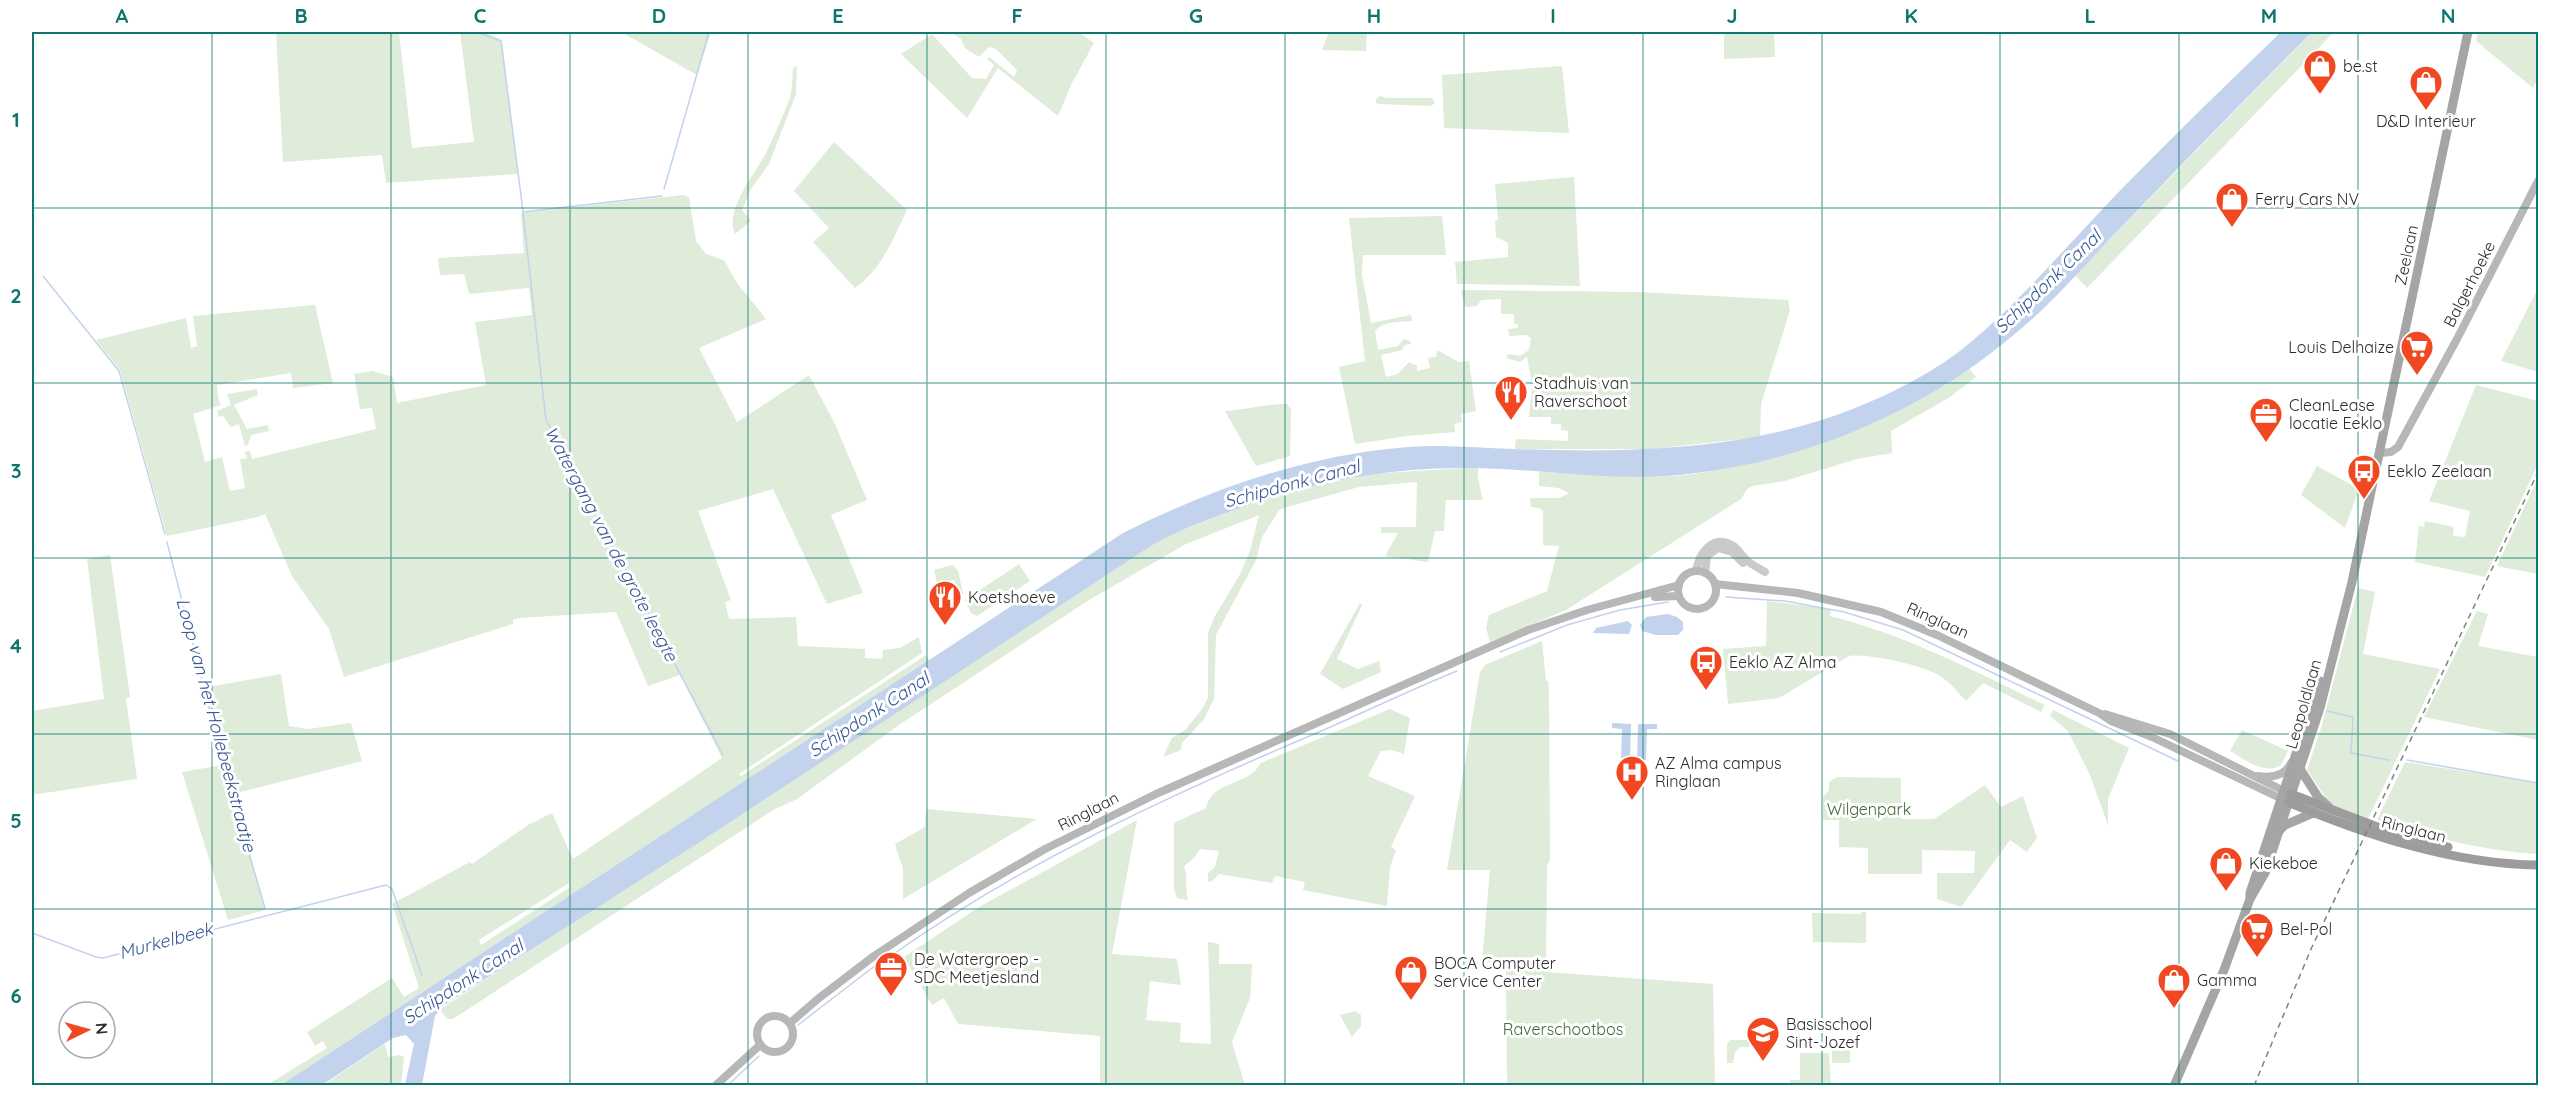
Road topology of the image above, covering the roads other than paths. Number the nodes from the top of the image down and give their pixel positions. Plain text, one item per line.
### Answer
1 (2468, 32) edge
2 (2538, 181) edge
3 (2381, 453) junction
4 (1701, 572) junction
5 (1715, 584) junction
6 (1679, 585) junction
7 (1753, 589) junction
8 (1715, 595) junction
9 (1679, 596) junction
10 (1634, 598) junction
11 (2341, 622) junction
12 (1540, 627) junction
13 (1428, 676) junction
14 (2099, 713) junction
15 (2295, 757) junction
16 (2300, 769) junction
17 (2247, 772) junction
18 (2258, 788) junction
19 (2286, 797) junction
20 (2277, 813) junction
21 (2313, 813) junction
22 (2338, 813) junction
23 (2279, 831) junction
24 (2538, 859) edge
25 (2538, 865) edge
26 (2250, 899) junction
27 (790, 1023) junction
28 (760, 1045) junction
29 (715, 1086) edge
30 (2174, 1086) edge

1 - 3 main road, Zeelaan
2 - 3 main road, Balgerhoeke
3 - 11 main road, Leopoldlaan
4 - 4 street
4 - 5 main road
4 - 6 main road
5 - 7 main road, Ringlaan
5 - 8 main road
6 - 9 main road
6 - 10 main road, Ringlaan
7 - 8 main road, Ringlaan
7 - 14 main road, Ringlaan
8 - 9 main road
9 - 10 main road, Ringlaan
10 - 12 main road, Ringlaan
11 - 15 main road, Leopoldlaan
11 - 16 main road, Leopoldlaan
12 - 13 main road, Ringlaan
12 - 13 main road, Ringlaan
13 - 27 main road, Ringlaan
14 - 17 main road, Ringlaan
14 - 18 main road, Ringlaan
15 - 17 main road
15 - 19 main road, Leopoldlaan
16 - 19 main road, Leopoldlaan
16 - 22 main road
17 - 19 main road, Ringlaan
18 - 19 main road, Ringlaan
18 - 20 main road
19 - 20 main road, Leopoldlaan
19 - 21 highway, Ringlaan
19 - 22 highway, Ringlaan
19 - 23 main road, Leopoldlaan
20 - 26 main road, Leopoldlaan
21 - 23 main road
21 - 25 highway, Ringlaan
22 - 24 highway, Ringlaan
23 - 26 main road, Leopoldlaan
26 - 30 main road, Leopoldlaan
27 - 28 main road
27 - 28 main road
28 - 29 main road

